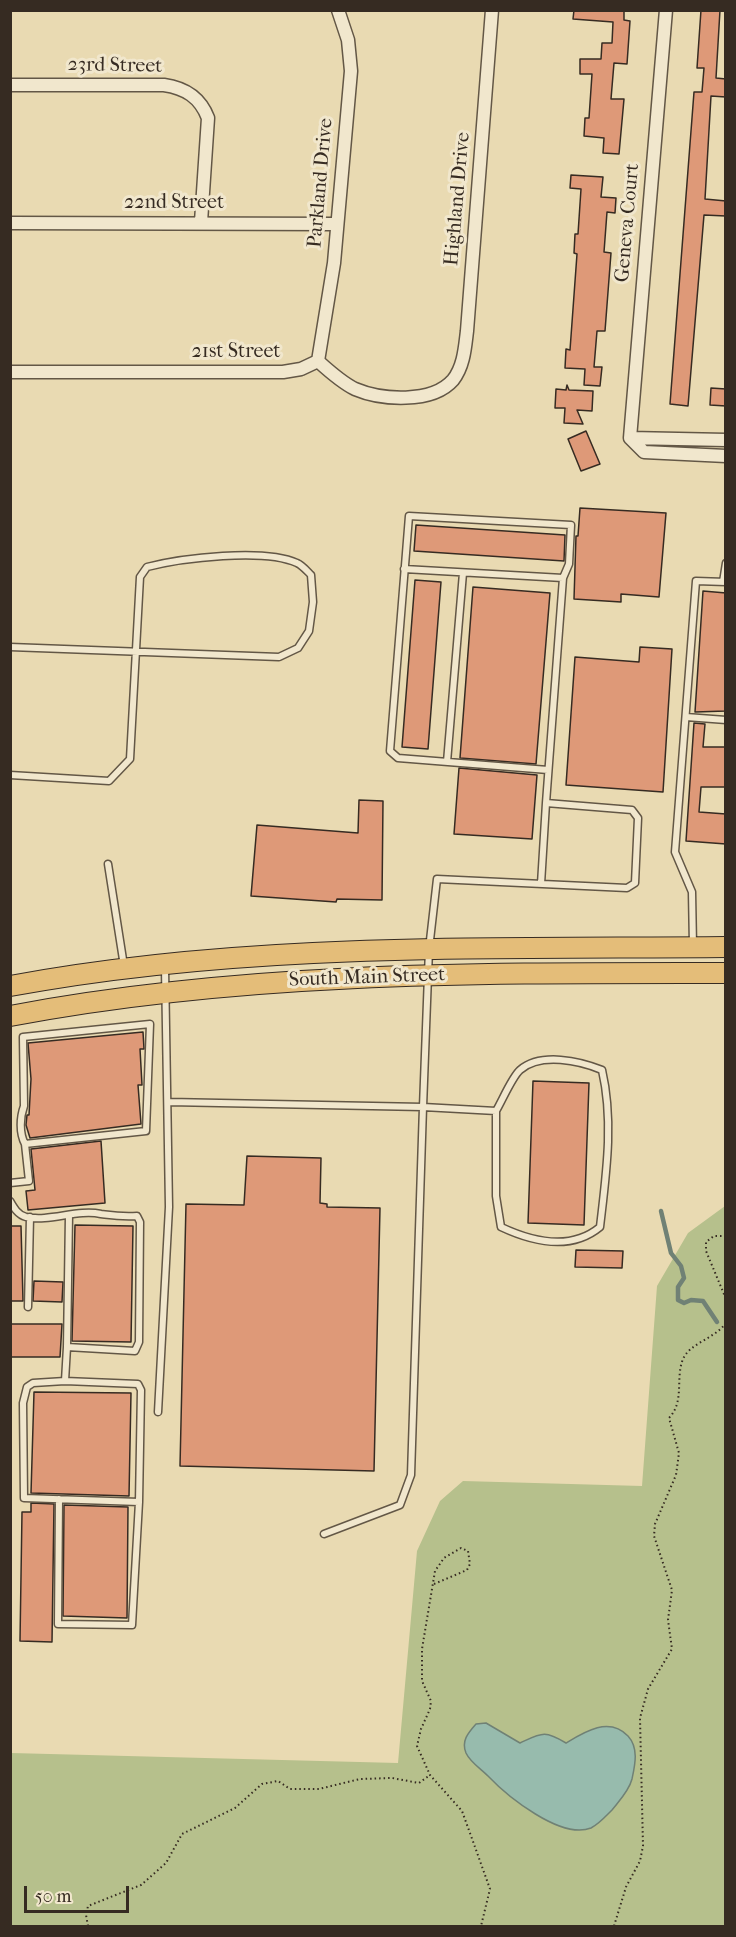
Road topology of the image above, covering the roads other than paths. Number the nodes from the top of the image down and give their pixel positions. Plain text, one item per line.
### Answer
1 (338, 10) edge
2 (492, 10) edge
3 (666, 10) edge
4 (10, 85) edge
5 (201, 222) junction
6 (10, 223) edge
7 (337, 224) junction
8 (318, 361) junction
9 (10, 372) edge
10 (630, 438) junction
11 (726, 440) edge
12 (726, 456) edge
13 (726, 563) edge
14 (404, 569) junction
15 (463, 573) junction
16 (563, 578) junction
17 (724, 582) edge
18 (10, 647) edge
19 (137, 652) junction
20 (686, 717) junction
21 (726, 720) edge
22 (447, 762) junction
23 (548, 770) junction
24 (10, 775) edge
25 (546, 803) junction
26 (108, 864) dead end
27 (541, 884) junction
28 (693, 947) junction
29 (726, 947) edge
30 (429, 949) junction
31 (165, 964) junction
32 (124, 969) junction
33 (726, 973) edge
34 (429, 975) junction
35 (10, 986) edge
36 (166, 992) junction
37 (10, 1016) edge
38 (168, 1102) junction
39 (423, 1107) junction
40 (496, 1112) junction
41 (25, 1144) junction
42 (10, 1183) edge
43 (10, 1201) edge
44 (69, 1215) junction
45 (30, 1217) junction
46 (28, 1307) dead end
47 (67, 1347) junction
48 (66, 1381) junction
49 (158, 1412) dead end
50 (59, 1499) junction
51 (139, 1502) junction
52 (324, 1534) dead end

1 - 7 street, Parkland Drive
2 - 8 street, Highland Drive
3 - 10 street, Geneva Court
4 - 5 street, 23rd Street
5 - 6 street, 22nd Street
5 - 7 street, 22nd Street
7 - 8 street, Parkland Drive
8 - 9 street, 21st Street
10 - 11 street
10 - 12 street
13 - 17 lane
14 - 15 lane
14 - 16 lane
14 - 22 lane
15 - 16 lane
15 - 22 lane
16 - 23 lane
17 - 20 lane
18 - 19 lane
19 - 19 lane
19 - 24 lane
20 - 21 lane
20 - 28 lane
22 - 23 lane
23 - 25 lane
25 - 27 lane
25 - 27 lane
26 - 32 lane
27 - 30 lane
28 - 29 highway, South Main Street
28 - 30 highway, South Main Street
30 - 31 highway, South Main Street
30 - 34 lane
31 - 32 highway, South Main Street
31 - 36 lane
32 - 35 highway, South Main Street
33 - 34 highway, South Main Street
34 - 36 highway, South Main Street
34 - 39 lane
36 - 37 highway, South Main Street
36 - 38 lane
38 - 39 lane
38 - 49 lane
39 - 40 lane
39 - 52 lane
40 - 40 lane
41 - 41 lane
41 - 42 lane
43 - 45 lane
44 - 45 lane
44 - 47 lane
44 - 47 lane
45 - 46 lane
47 - 48 lane
48 - 50 lane
48 - 51 lane
50 - 51 lane
50 - 51 lane

